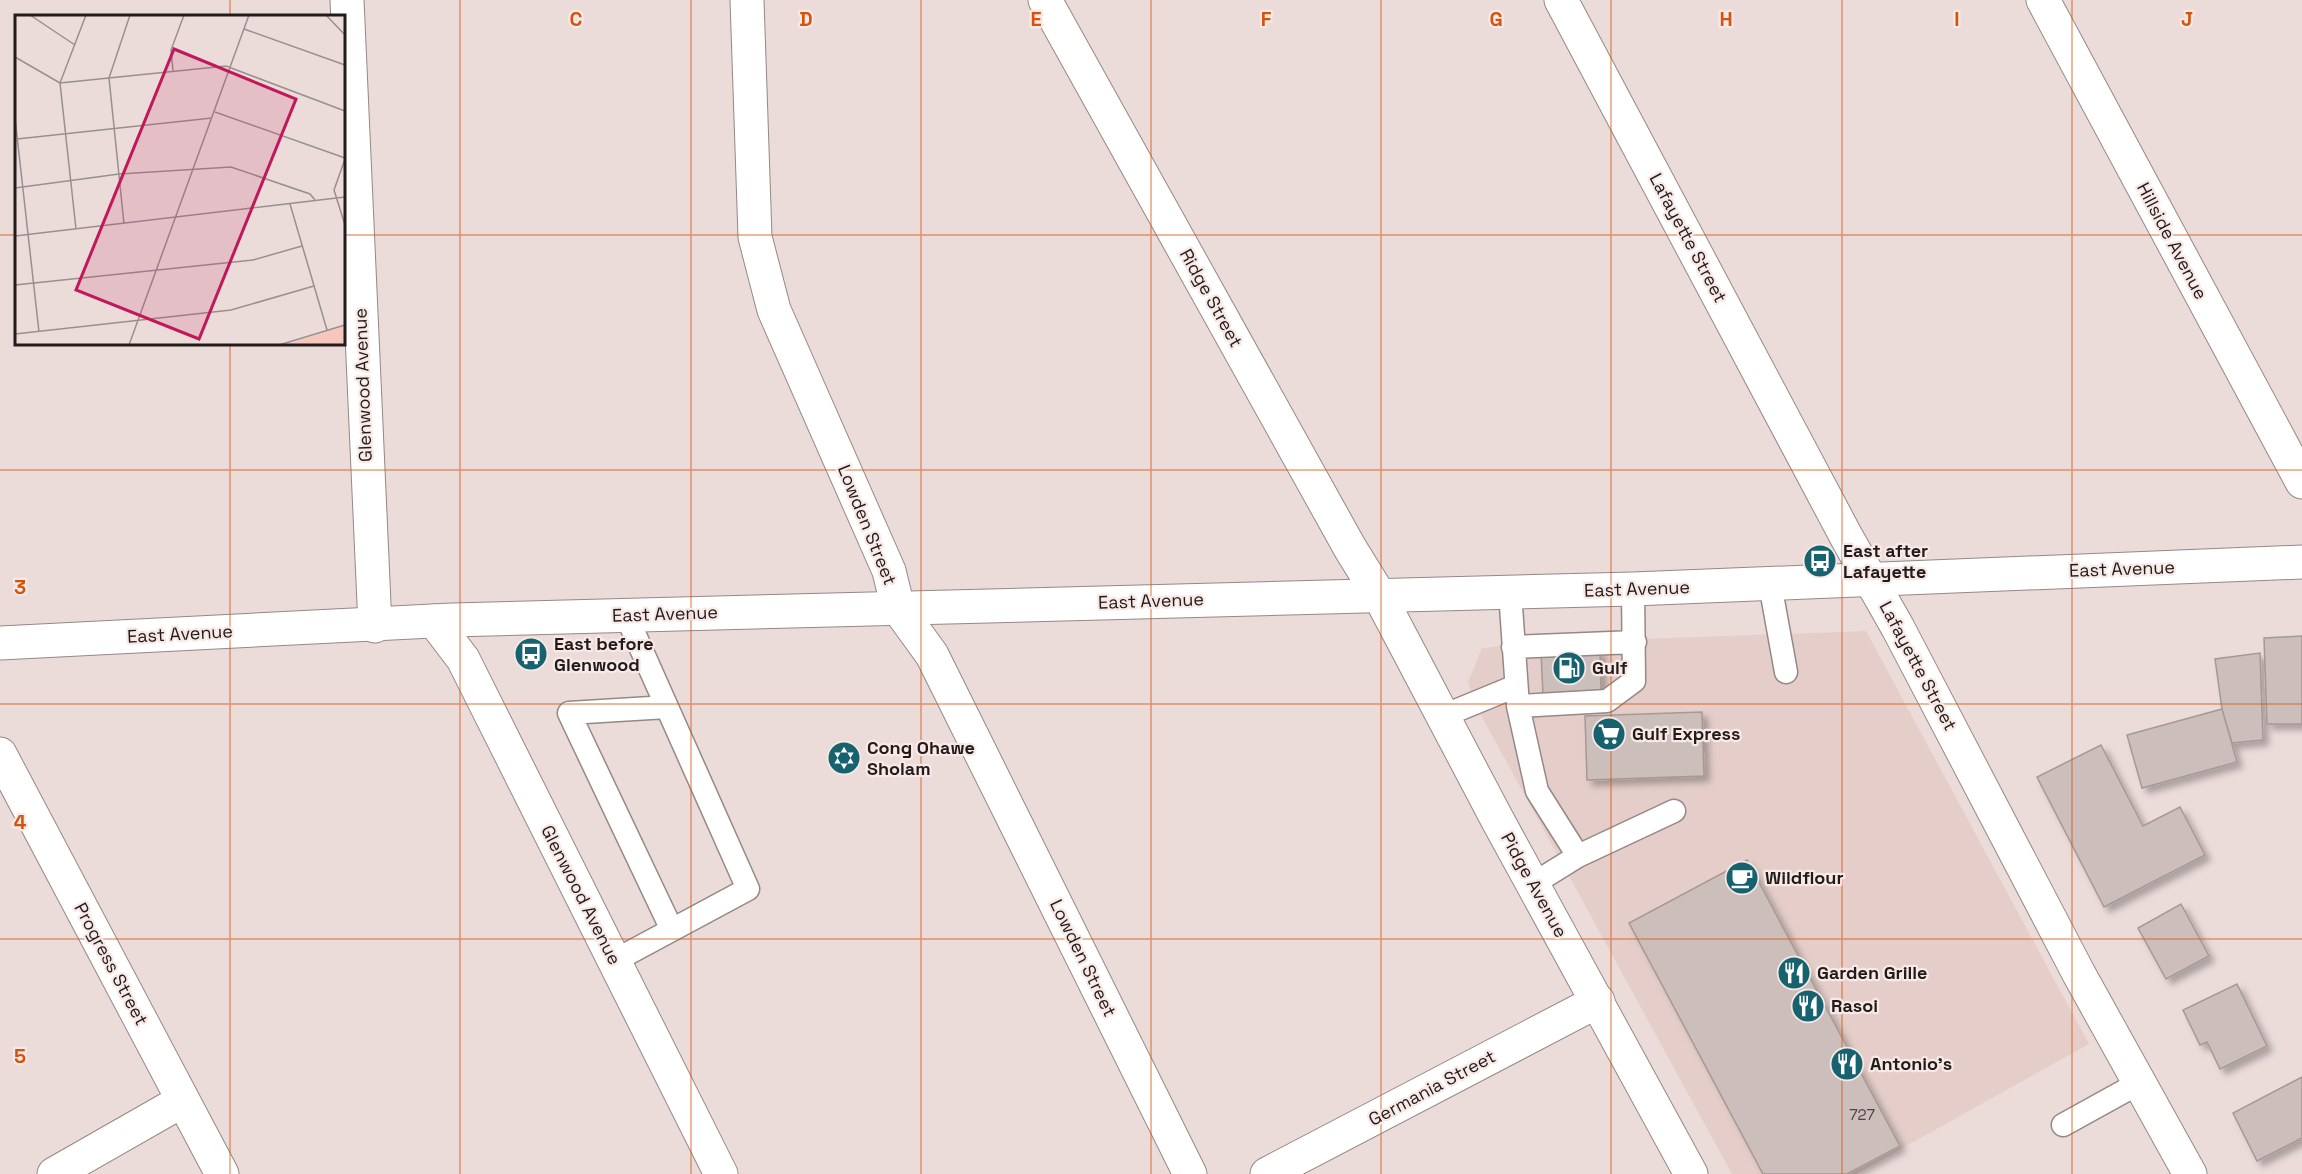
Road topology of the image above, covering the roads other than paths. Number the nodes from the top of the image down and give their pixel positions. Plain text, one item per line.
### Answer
1 (347, 0) edge
2 (747, 0) edge
3 (1045, 0) edge
4 (1561, 0) edge
5 (2043, 0) edge
6 (2302, 482) edge
7 (2302, 562) edge
8 (1872, 580) junction
9 (1770, 585) junction
10 (1633, 589) junction
11 (1510, 592) junction
12 (1379, 595) junction
13 (898, 608) junction
14 (627, 615) junction
15 (434, 621) junction
16 (375, 626) junction
17 (1635, 642) junction
18 (0, 643) edge
19 (1513, 647) junction
20 (1786, 672) dead end
21 (1517, 696) junction
22 (667, 707) junction
23 (1443, 716) junction
24 (0, 754) edge
25 (1674, 811) dead end
26 (1578, 856) junction
27 (1533, 884) junction
28 (672, 930) junction
29 (614, 961) junction
30 (1598, 1001) junction
31 (2139, 1083) junction
32 (182, 1101) junction
33 (2063, 1125) dead end
34 (54, 1174) edge
35 (222, 1174) edge
36 (721, 1174) edge
37 (1190, 1174) edge
38 (1267, 1174) edge
39 (1691, 1174) edge
40 (2190, 1174) edge

1 - 16 street, Glenwood Avenue
2 - 13 street, Lowden Street
3 - 12 street, Ridge Street
4 - 8 street, Lafayette Street
5 - 6 street, Hillside Avenue
7 - 8 street, East Avenue
8 - 9 street, East Avenue
8 - 31 street, Lafayette Street
9 - 10 street, East Avenue
9 - 20 lane
10 - 11 street, East Avenue
10 - 17 lane
11 - 12 street, East Avenue
11 - 19 lane
12 - 13 street, East Avenue
12 - 23 street, Pidge Avenue
13 - 14 street, East Avenue
13 - 37 street, Lowden Street
14 - 15 street, East Avenue
14 - 22 lane
15 - 16 street, East Avenue
15 - 29 street, Glenwood Avenue
16 - 18 street, East Avenue
17 - 19 lane
17 - 21 lane
19 - 21 lane
21 - 23 lane
21 - 26 lane
22 - 28 lane
22 - 28 lane
23 - 27 street, Pidge Avenue
24 - 32 street, Progress Street
25 - 26 lane
26 - 27 lane
27 - 30 street, Pidge Avenue
28 - 29 lane
29 - 36 street, Glenwood Avenue
30 - 38 street, Germania Street
30 - 39 street, Pidge Avenue
31 - 33 lane
31 - 40 street, Lafayette Street
32 - 34 street
32 - 35 street, Progress Street

